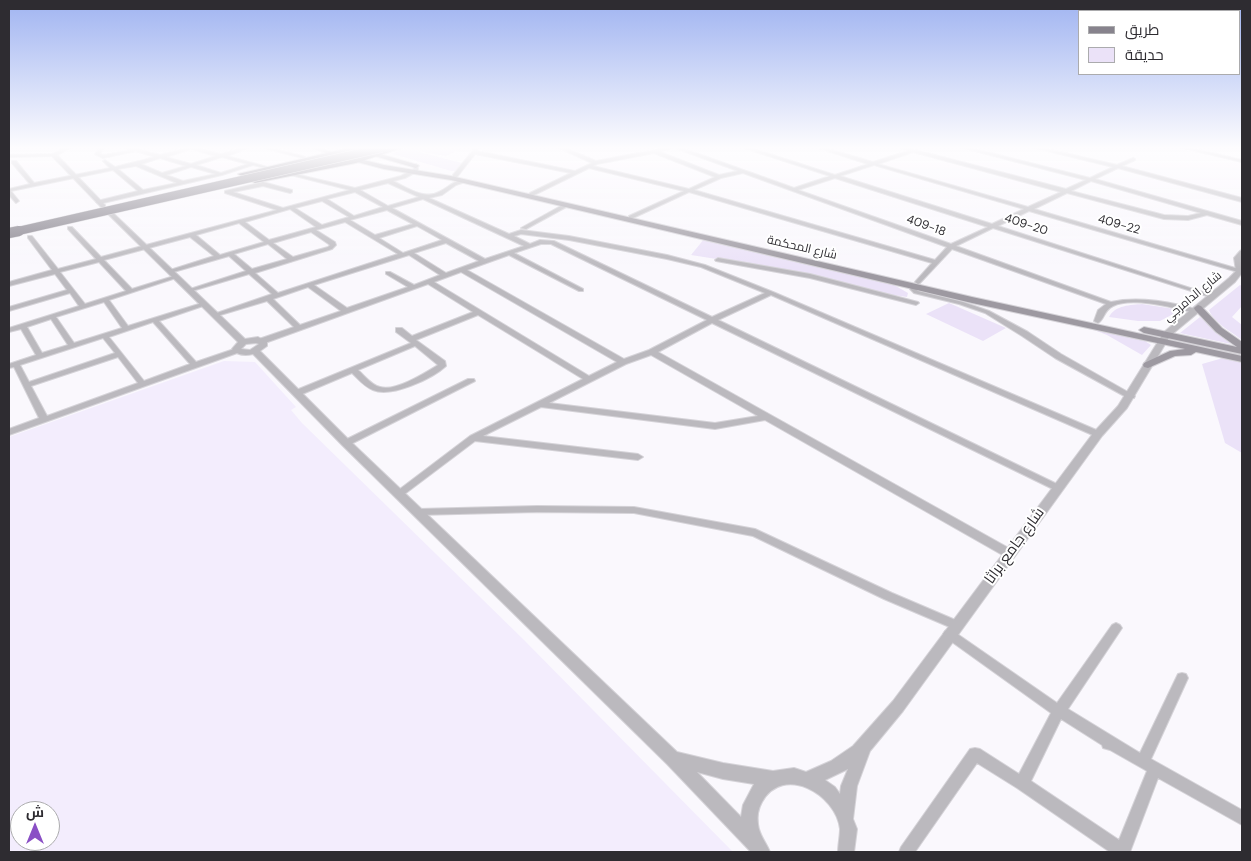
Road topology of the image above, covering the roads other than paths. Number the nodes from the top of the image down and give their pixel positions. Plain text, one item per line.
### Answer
1 (87, 188) edge
2 (137, 188) edge
3 (159, 188) edge
4 (183, 188) edge
5 (203, 188) edge
6 (228, 188) edge
7 (244, 188) edge
8 (277, 188) edge
9 (349, 188) edge
10 (364, 188) edge
11 (403, 188) edge
12 (448, 188) edge
13 (494, 188) edge
14 (507, 188) edge
15 (544, 188) edge
16 (679, 188) edge
17 (691, 188) edge
18 (789, 188) edge
19 (800, 188) edge
20 (870, 188) edge
21 (956, 188) edge
22 (1055, 188) edge
23 (1072, 188) edge
24 (1122, 188) edge
25 (1198, 188) edge
26 (356, 190) junction
27 (687, 190) junction
28 (794, 190) junction
29 (9, 191) edge
30 (1066, 191) junction
31 (142, 192) junction
32 (290, 192) dead end
33 (532, 194) junction
34 (424, 197) junction
35 (323, 199) junction
36 (1242, 200) edge
37 (16, 201) dead end
38 (101, 204) joint
39 (566, 205) junction
40 (388, 208) junction
41 (288, 209) junction
42 (1027, 209) junction
43 (110, 212) dead end
44 (1206, 212) junction
45 (631, 217) junction
46 (354, 218) junction
47 (346, 220) junction
48 (240, 222) junction
49 (1242, 223) edge
50 (416, 225) junction
51 (993, 226) junction
52 (321, 227) junction
53 (70, 228) dead end
54 (524, 228) dead end
55 (9, 230) edge
56 (312, 230) junction
57 (192, 235) junction
58 (510, 236) junction
59 (556, 236) junction
60 (30, 237) dead end
61 (374, 237) junction
62 (9, 238) edge
63 (446, 241) junction
64 (549, 242) junction
65 (269, 243) junction
66 (530, 246) junction
67 (145, 247) junction
68 (950, 247) junction
69 (1242, 252) edge
70 (509, 253) junction
71 (230, 254) junction
72 (407, 254) junction
73 (219, 257) junction
74 (100, 259) junction
75 (291, 259) junction
76 (718, 260) dead end
77 (485, 262) junction
78 (936, 262) junction
79 (462, 270) junction
80 (1240, 270) junction
81 (56, 271) junction
82 (170, 271) junction
83 (250, 272) junction
84 (388, 273) dead end
85 (446, 276) junction
86 (176, 277) junction
87 (429, 282) junction
88 (9, 284) edge
89 (309, 285) junction
90 (916, 287) junction
91 (413, 288) junction
92 (190, 290) junction
93 (581, 290) dead end
94 (71, 291) junction
95 (130, 291) junction
96 (771, 293) junction
97 (277, 295) junction
98 (1212, 296) junction
99 (268, 298) junction
100 (105, 299) junction
101 (916, 303) junction
102 (204, 304) junction
103 (1111, 304) junction
104 (82, 306) junction
105 (9, 309) edge
106 (1196, 310) junction
107 (346, 311) junction
108 (478, 312) junction
109 (917, 313) dead end
110 (215, 315) junction
111 (52, 316) junction
112 (714, 319) junction
113 (155, 320) junction
114 (1098, 321) junction
115 (22, 325) junction
116 (299, 328) junction
117 (127, 329) junction
118 (9, 330) edge
119 (399, 330) dead end
120 (105, 336) junction
121 (1164, 338) junction
122 (413, 341) junction
123 (243, 342) junction
124 (73, 346) junction
125 (259, 346) junction
126 (1242, 346) edge
127 (237, 350) junction
128 (1206, 351) junction
129 (1242, 351) edge
130 (652, 352) junction
131 (119, 354) junction
132 (40, 356) junction
133 (1242, 359) edge
134 (623, 362) junction
135 (12, 365) edge
136 (194, 365) junction
137 (1148, 365) junction
138 (353, 370) junction
139 (588, 380) junction
140 (470, 381) dead end
141 (143, 384) junction
142 (27, 385) junction
143 (297, 393) junction
144 (1131, 396) junction
145 (540, 404) junction
146 (766, 417) junction
147 (44, 419) junction
148 (9, 432) edge
149 (1098, 434) junction
150 (473, 438) junction
151 (346, 443) junction
152 (638, 457) dead end
153 (1058, 488) junction
154 (399, 494) junction
155 (418, 512) junction
156 (1010, 554) junction
157 (1116, 628) dead end
158 (952, 630) junction
159 (1182, 678) dead end
160 (1059, 710) junction
161 (1110, 743) joint
162 (864, 748) junction
163 (673, 759) junction
164 (1149, 765) junction
165 (774, 779) junction
166 (806, 779) junction
167 (1022, 783) junction
168 (846, 817) junction
169 (1242, 818) edge
170 (758, 848) edge
171 (851, 849) edge
172 (906, 852) edge
173 (1123, 852) edge

1 - 38 street
2 - 31 street
3 - 31 street
4 - 55 main road
5 - 55 main road, bridge
6 - 62 main road
7 - 41 street
8 - 32 street
9 - 26 street
10 - 26 street
11 - 34 street
12 - 34 street
13 - 39 main road, شارع المحكمة
14 - 33 main road, شارع المحكمة
15 - 33 street
16 - 27 street
17 - 27 street
18 - 28 street, 409-18
19 - 28 street
20 - 51 street, 409-20
21 - 42 street, 409-22
22 - 30 street
23 - 30 street
24 - 44 street
25 - 36 street
26 - 35 street
26 - 40 street
27 - 45 street
27 - 78 street
28 - 68 street, 409-18
29 - 37 street
30 - 42 street
30 - 44 street
31 - 38 street
33 - 45 main road, شارع المحكمة
34 - 40 street
34 - 58 street
35 - 41 street
35 - 46 street
39 - 54 street
39 - 90 main road, شارع المحكمة
40 - 46 street
40 - 50 street
41 - 48 street
41 - 52 street
42 - 51 street
42 - 80 street, 409-22
43 - 67 street
44 - 49 street
45 - 90 main road, شارع المحكمة
46 - 47 street
47 - 52 street
47 - 61 street
48 - 57 street
48 - 65 street
50 - 61 street
50 - 63 street
51 - 68 street
51 - 98 street, 409-20
52 - 56 street
53 - 74 street
56 - 65 street
56 - 75 street
57 - 67 street
57 - 73 street
58 - 59 street
58 - 66 street
59 - 64 street
59 - 96 street
60 - 81 street
61 - 72 street
63 - 72 street
63 - 77 street
64 - 66 street
64 - 112 street
65 - 71 street
65 - 75 street
66 - 70 street
67 - 74 street
67 - 82 street
68 - 78 street
68 - 103 street, 409-18
69 - 80 street, شارع الدامرجي
70 - 77 street
70 - 93 street
71 - 73 street
71 - 83 street
72 - 85 street
72 - 89 street
73 - 82 street
74 - 81 street
74 - 95 street
75 - 83 street
76 - 101 street
77 - 79 street
78 - 90 street
79 - 85 street
79 - 134 street
80 - 98 street, شارع الدامرجي
81 - 88 street
81 - 94 street
82 - 86 street
83 - 92 street
83 - 97 street
84 - 91 street
85 - 87 street
86 - 92 street
86 - 95 street
87 - 91 street
87 - 108 street
89 - 97 street
89 - 107 street
90 - 101 street
90 - 114 main road, شارع المحكمة
90 - 121 main road, شارع المحكمة
90 - 144 street
91 - 107 street
92 - 102 street
94 - 104 street
94 - 105 street
95 - 100 street
96 - 112 street
96 - 149 street
97 - 99 street
98 - 106 street, شارع الدامرجي
99 - 110 street
99 - 116 street
100 - 104 street
100 - 117 street
101 - 109 street
102 - 110 street
102 - 113 street
103 - 106 street
103 - 114 street
104 - 111 street
106 - 121 street, شارع الدامرجي
106 - 126 main road
107 - 116 street
108 - 122 street
108 - 139 street
110 - 123 street
111 - 115 street
111 - 124 street
112 - 130 street
112 - 153 street
113 - 117 street
113 - 136 street
114 - 121 main road, شارع المحكمة
115 - 118 street
115 - 132 street
116 - 125 street
117 - 120 street
119 - 122 street
120 - 124 street
120 - 131 street
121 - 128 main road, شارع المحكمة
121 - 129 main road, شارع المحكمة
121 - 137 street, شارع جامع براثا
122 - 138 street
122 - 138 street
123 - 125 street
123 - 127 street
124 - 132 street
125 - 127 street
125 - 143 street
127 - 136 street
128 - 133 main road, شارع المحكمة
128 - 137 main road
130 - 134 street
130 - 146 street
131 - 141 street
131 - 142 street
132 - 135 street
134 - 139 street
135 - 142 street
136 - 141 street
137 - 144 street, شارع جامع براثا
138 - 143 street
139 - 145 street
140 - 151 street
141 - 147 street
142 - 147 street
143 - 151 street
144 - 149 street, شارع جامع براثا
145 - 146 street
145 - 150 street
146 - 156 street
147 - 148 street
149 - 153 street, شارع جامع براثا
150 - 152 street
150 - 154 street
151 - 154 street
153 - 156 street, شارع جامع براثا
154 - 155 street
155 - 158 street
155 - 163 street
156 - 158 street, شارع جامع براثا
157 - 160 street
158 - 160 street
158 - 162 street, شارع جامع براثا
159 - 164 street
160 - 161 street
160 - 167 street
161 - 164 street
162 - 166 street, شارع جامع براثا
162 - 168 street, شارع جامع براثا
163 - 165 street
163 - 170 street
164 - 169 street
164 - 173 street
165 - 166 street
165 - 170 street
166 - 168 street
167 - 172 street
167 - 173 street
168 - 171 street

